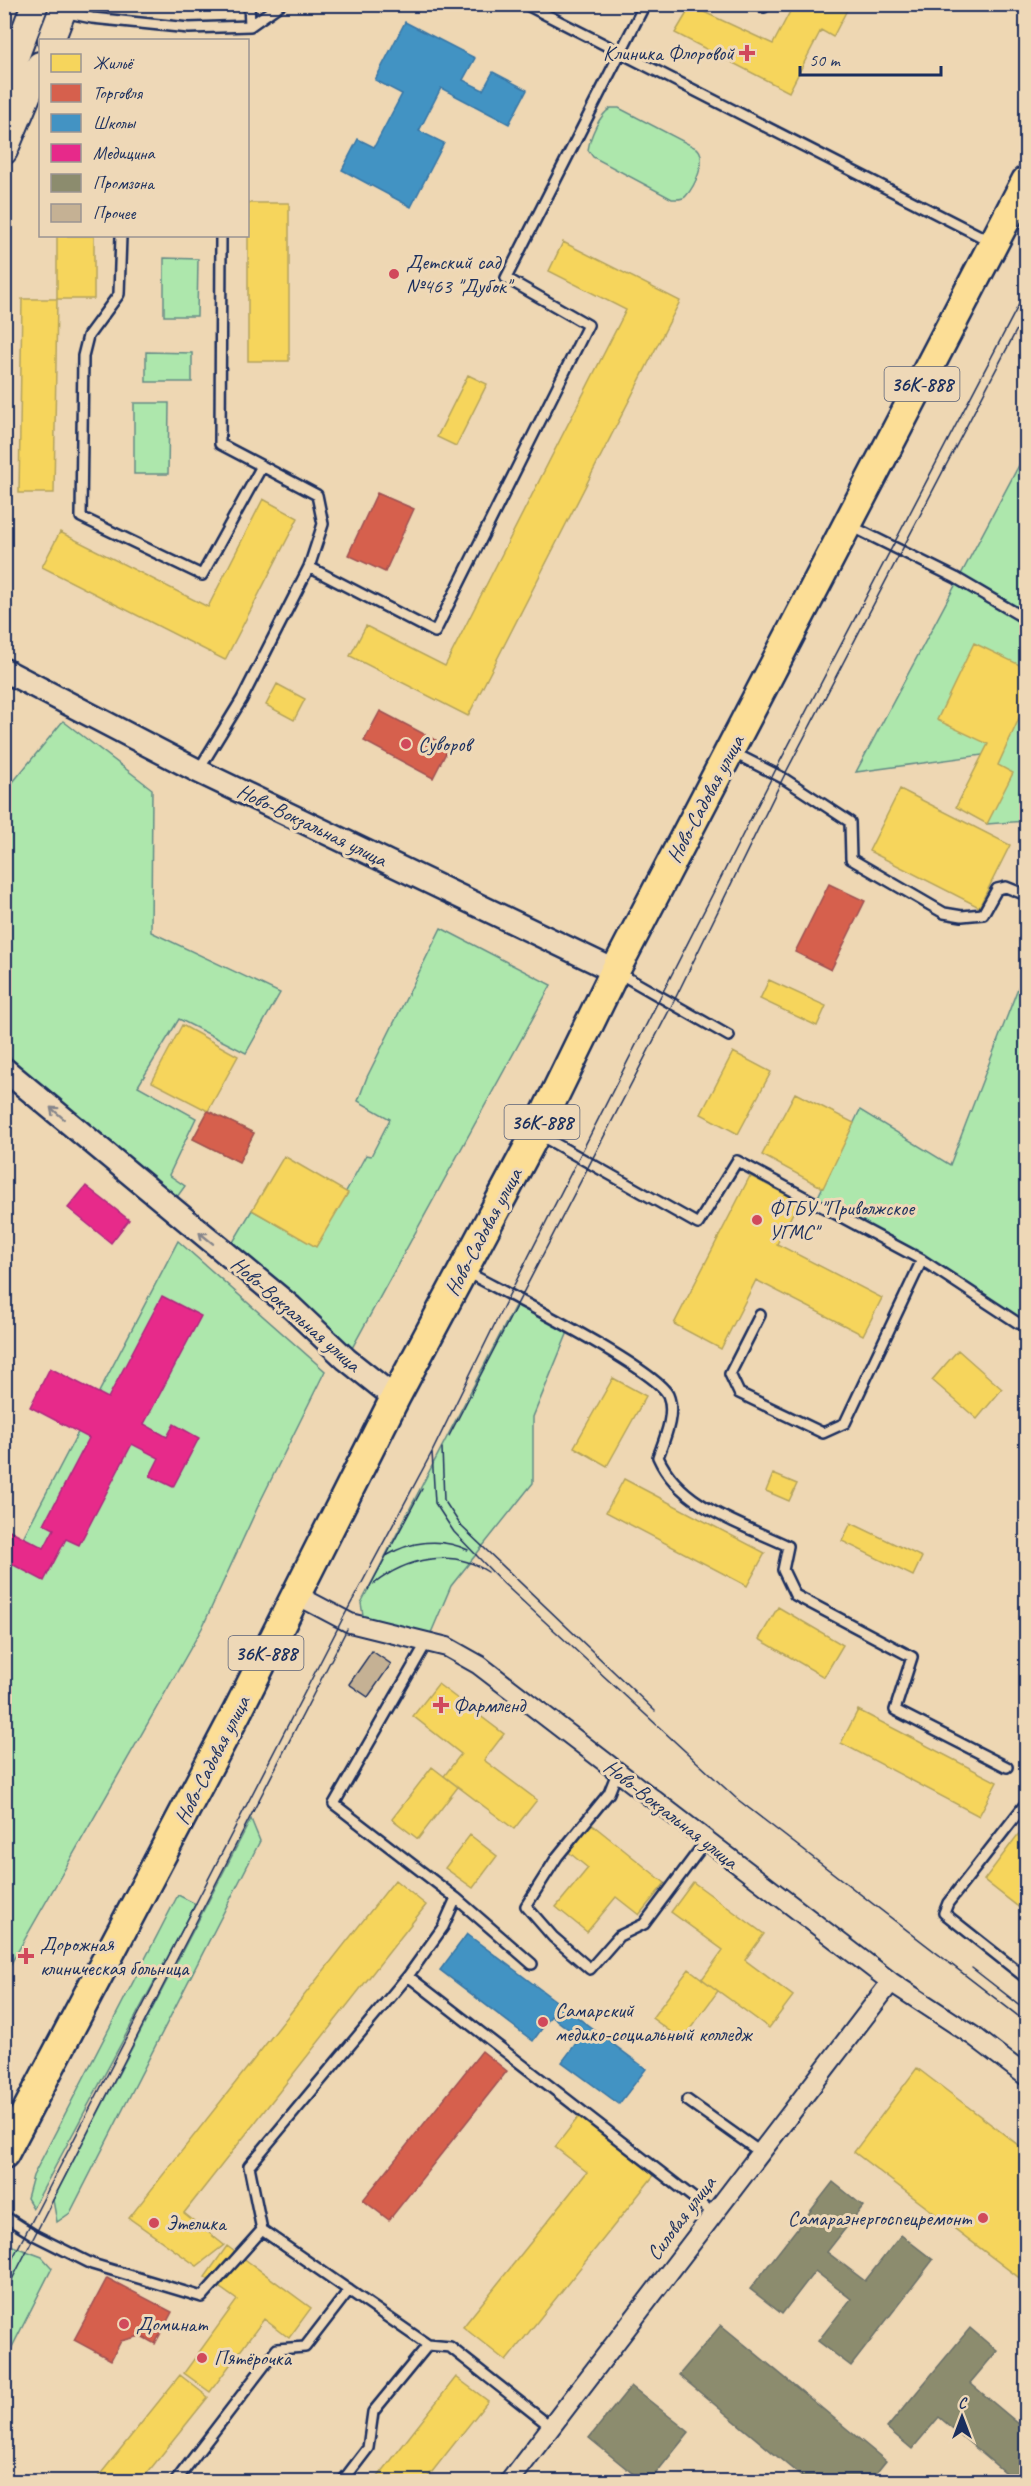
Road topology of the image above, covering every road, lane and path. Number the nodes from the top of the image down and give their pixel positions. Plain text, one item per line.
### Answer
1 (35, 4) edge
2 (249, 4) edge
3 (281, 4) edge
4 (525, 4) edge
5 (645, 4) edge
6 (759, 4) edge
7 (765, 4) edge
8 (64, 8) edge
9 (250, 26) junction
10 (51, 39) edge
11 (622, 53) junction
12 (39, 67) edge
13 (4, 87) edge
14 (4, 151) edge
15 (1026, 181) edge
16 (122, 237) edge
17 (221, 237) edge
18 (994, 243) junction
19 (262, 466) junction
20 (849, 525) junction
21 (309, 567) junction
22 (1026, 619) edge
23 (7, 670) edge
24 (729, 752) junction
25 (198, 771) junction
26 (1026, 895) edge
27 (615, 971) junction
28 (729, 1036) dead end
29 (4, 1068) edge
30 (536, 1133) junction
31 (922, 1260) junction
32 (463, 1270) junction
33 (760, 1315) dead end
34 (1026, 1324) edge
35 (395, 1398) junction
36 (295, 1594) junction
37 (428, 1641) junction
38 (1007, 1767) dead end
39 (617, 1773) junction
40 (1026, 1803) edge
41 (706, 1841) junction
42 (456, 1898) junction
43 (532, 1964) dead end
44 (408, 1976) junction
45 (1026, 1978) edge
46 (891, 1982) junction
47 (1026, 2076) edge
48 (687, 2100) dead end
49 (760, 2152) junction
50 (4, 2154) edge
51 (713, 2213) junction
52 (4, 2216) edge
53 (262, 2230) junction
54 (349, 2290) junction
55 (428, 2345) junction
56 (550, 2427) junction
57 (175, 2481) edge
58 (342, 2481) edge
59 (509, 2481) edge

1 - 13 main road
2 - 9 lane
3 - 9 lane
4 - 11 lane
5 - 11 lane
6 - 7 lane
8 - 9 lane
8 - 10 main road
11 - 18 lane
11 - 21 lane
12 - 14 main road
15 - 18 main road, Ново-Садовая улица / 36К-888
16 - 19 lane
17 - 19 lane
18 - 20 main road, Ново-Садовая улица / 36К-888
19 - 21 lane
20 - 22 lane
20 - 24 main road, Ново-Садовая улица / 36К-888
21 - 25 lane
23 - 25 street, Ново-Вокзальная улица
24 - 26 lane
24 - 27 main road, Ново-Садовая улица / 36К-888
25 - 27 street, Ново-Вокзальная улица
27 - 28 lane
27 - 30 main road, Ново-Садовая улица / 36К-888
35 -> 29 street, Ново-Вокзальная улица
30 - 31 lane
30 - 32 main road, Ново-Садовая улица / 36К-888
31 - 33 lane
31 - 34 lane
32 - 35 main road, Ново-Садовая улица / 36К-888
32 - 38 lane
35 - 36 main road, Ново-Садовая улица / 36К-888
36 - 37 street, Ново-Вокзальная улица
36 - 50 main road, Ново-Садовая улица / 36К-888
37 - 39 street, Ново-Вокзальная улица
37 - 42 lane
39 - 41 street, Ново-Вокзальная улица
39 - 41 lane
40 - 45 lane
41 - 46 street, Ново-Вокзальная улица
42 - 43 lane
42 - 44 lane
44 - 51 lane
44 - 53 lane
46 - 47 street, Ново-Вокзальная улица
46 - 49 street, Силовая улица
48 - 49 lane
49 - 51 street, Силовая улица
51 - 56 street, Силовая улица
52 - 53 lane
53 - 54 lane
54 - 55 lane
54 - 57 lane
55 - 56 lane
55 - 58 lane
56 - 59 street, Силовая улица

